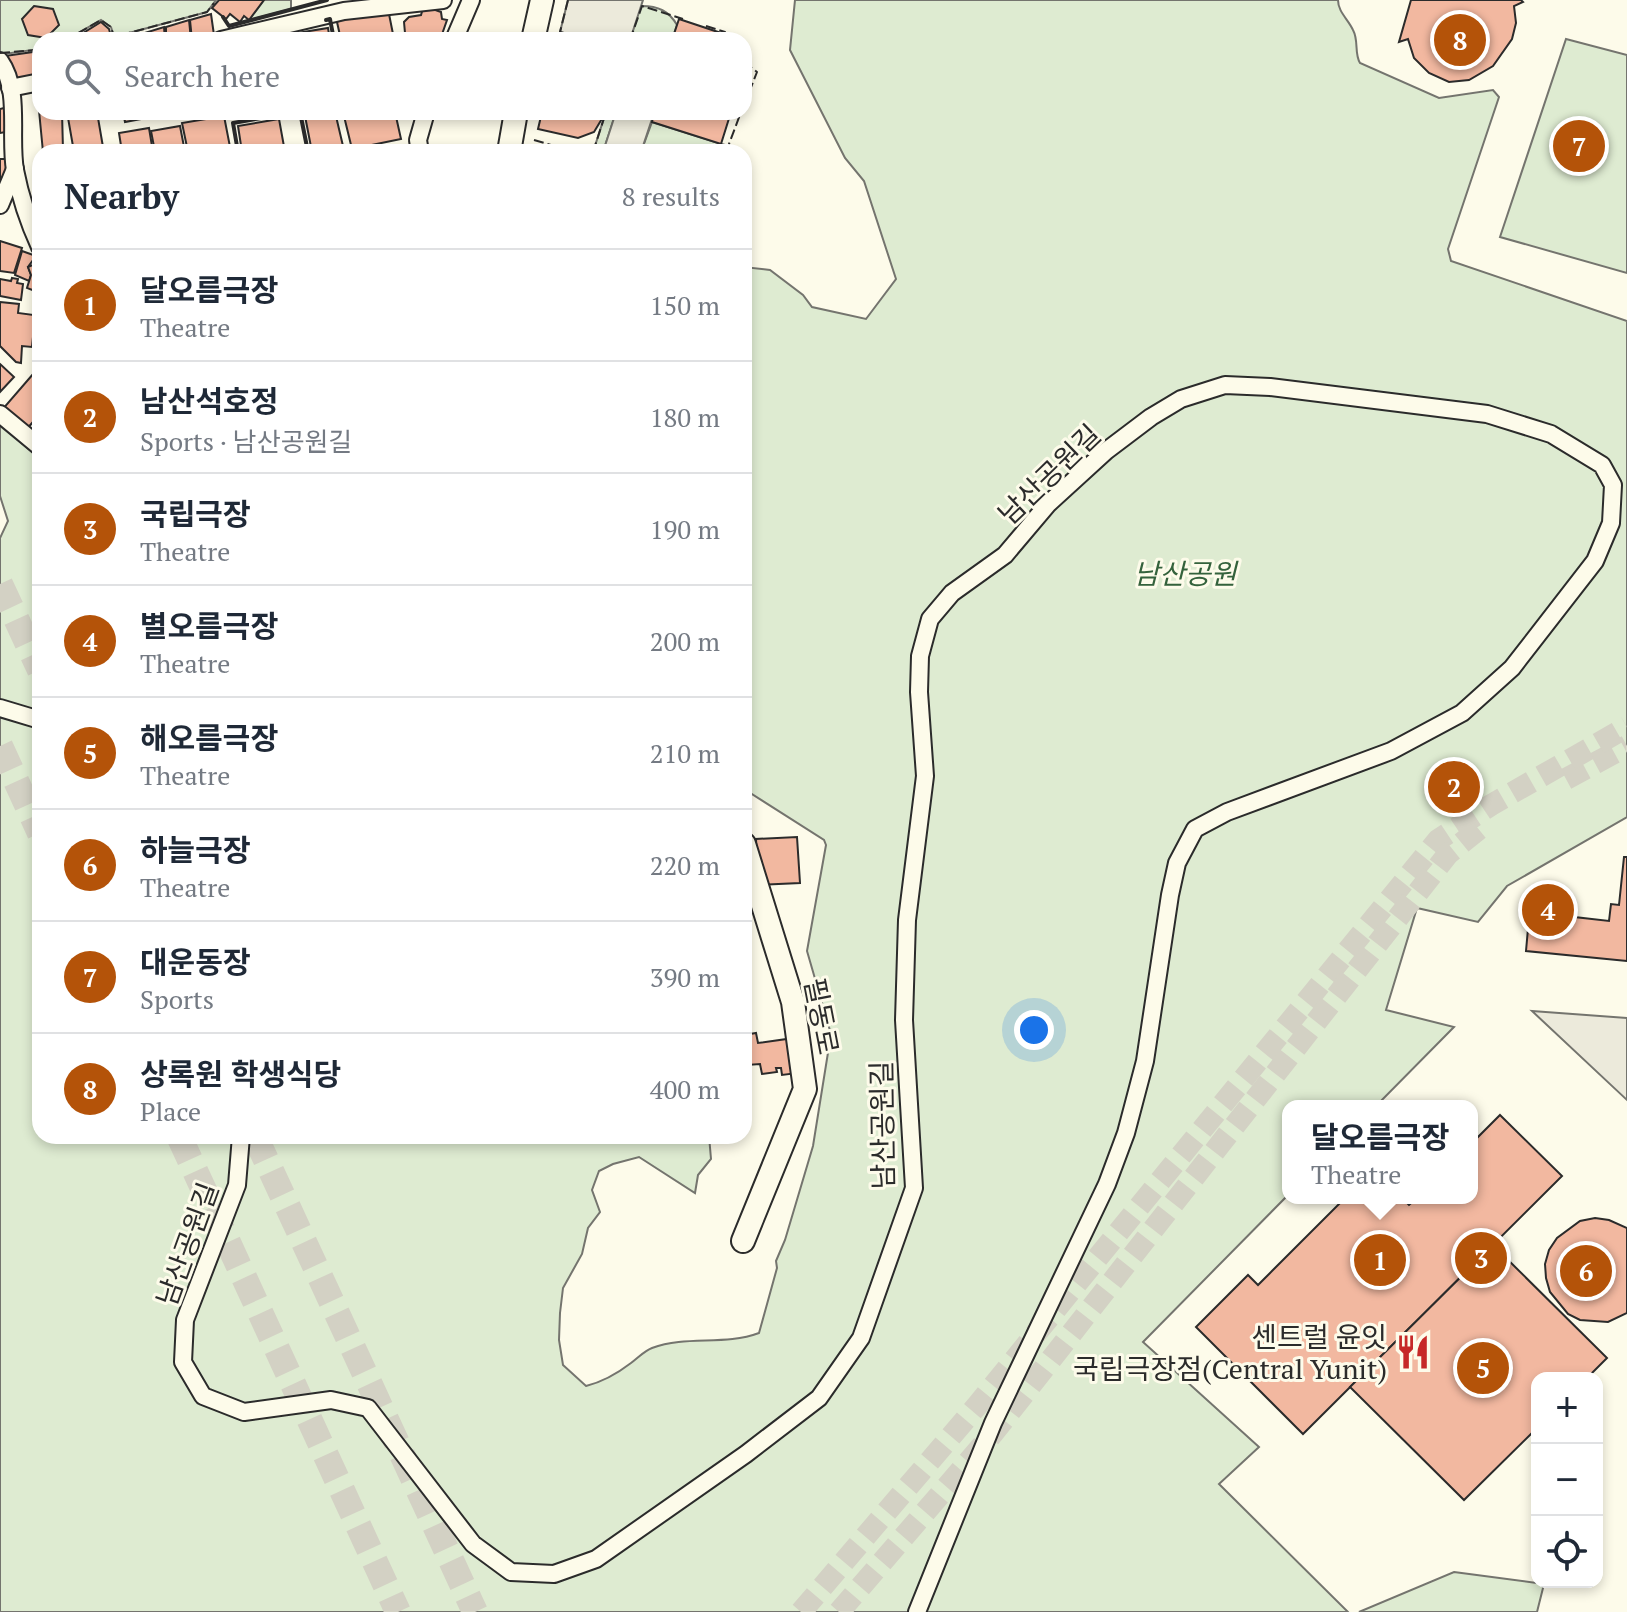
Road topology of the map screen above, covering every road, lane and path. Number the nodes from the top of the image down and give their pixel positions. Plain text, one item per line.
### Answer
1 (443, 0) edge
2 (471, 0) edge
3 (542, 0) edge
4 (255, 32) edge
5 (457, 32) edge
6 (535, 32) edge
7 (0, 61) edge
8 (32, 84) edge
9 (10, 88) junction
10 (424, 120) edge
11 (515, 120) edge
12 (419, 144) edge
13 (510, 144) edge
14 (15, 169) junction
15 (0, 205) edge
16 (32, 230) edge
17 (0, 414) edge
18 (32, 440) edge
19 (0, 708) edge
20 (32, 718) edge
21 (752, 870) edge
22 (240, 1144) edge
23 (743, 1241) dead end
24 (917, 1612) edge

1 - 4 street
2 - 5 street
3 - 6 street
7 - 9 street
8 - 9 street
9 - 14 street
10 - 12 street
11 - 13 street
14 - 15 street
14 - 16 street
17 - 18 street
19 - 20 street
21 - 23 street, 필동로
22 - 24 street, 남산공원길

